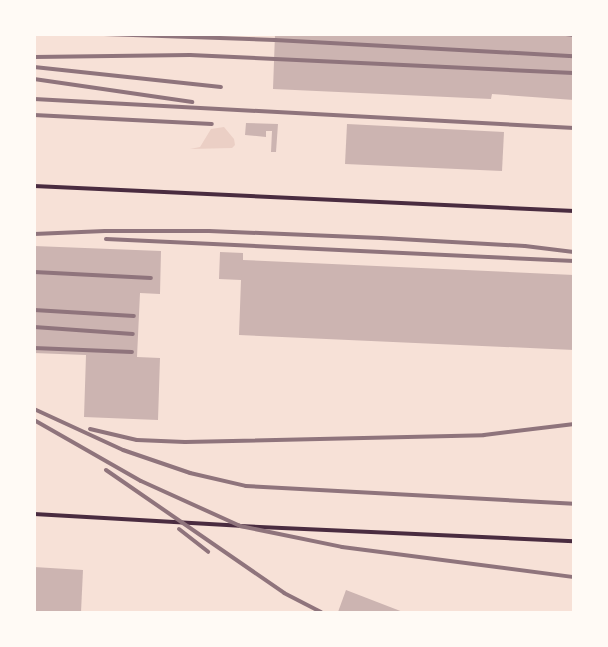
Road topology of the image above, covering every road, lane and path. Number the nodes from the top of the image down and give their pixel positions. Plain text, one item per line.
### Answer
1 (34, 186) edge
2 (573, 212) edge
3 (34, 514) edge
4 (573, 541) edge

1 - 2 lane
3 - 4 lane

